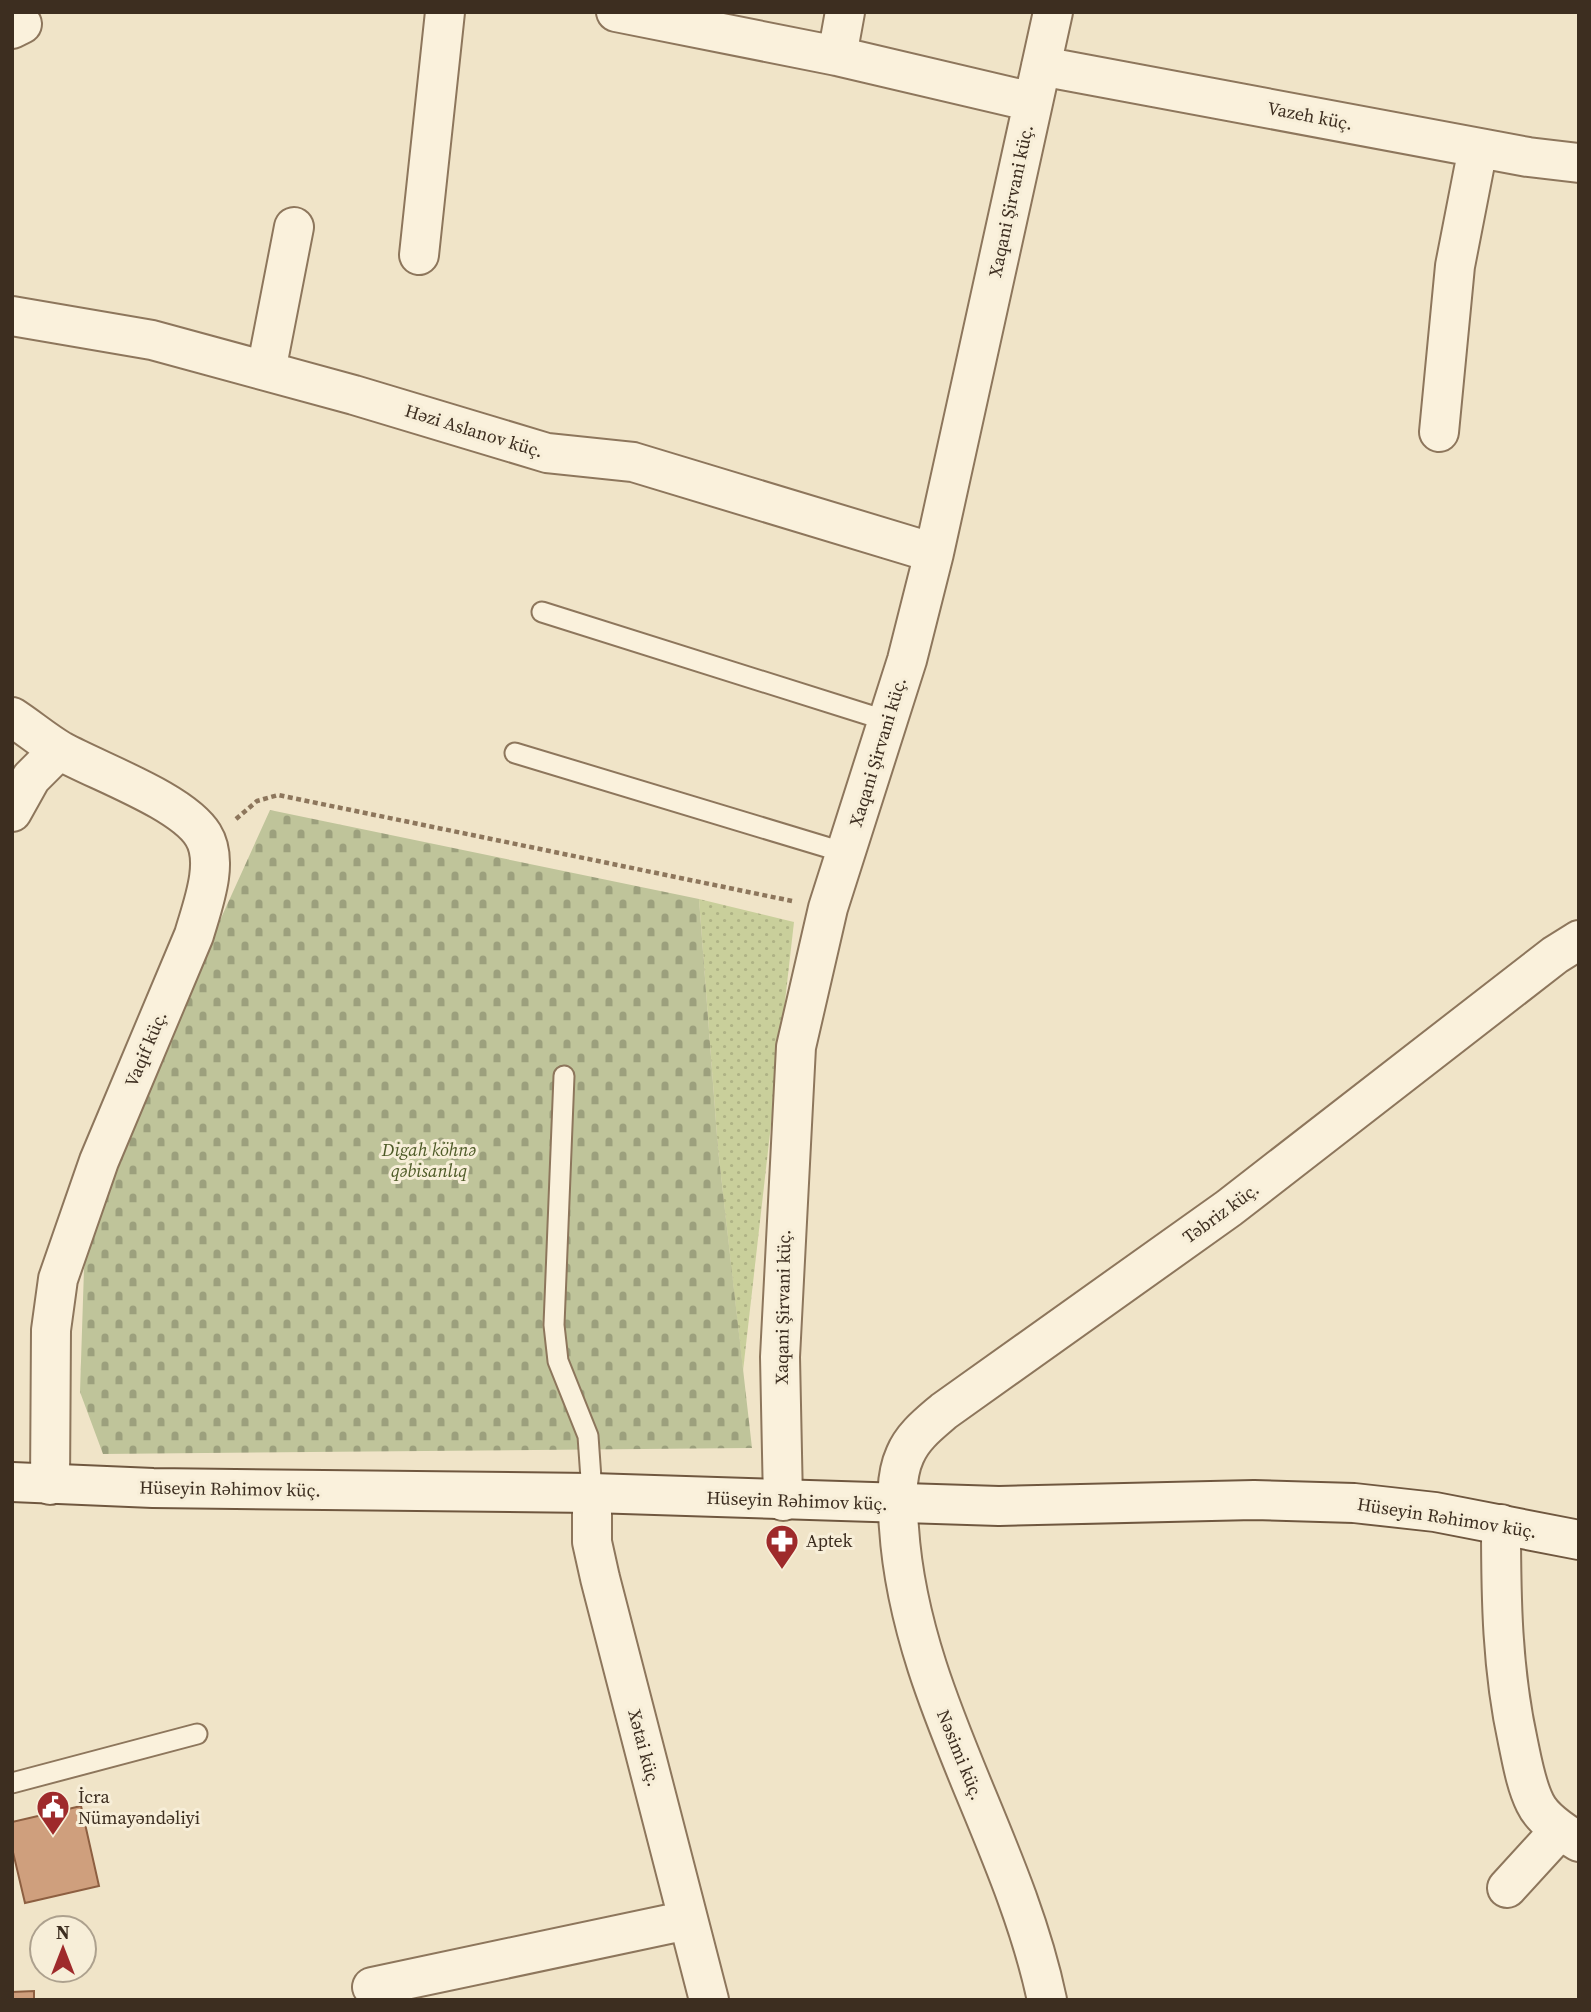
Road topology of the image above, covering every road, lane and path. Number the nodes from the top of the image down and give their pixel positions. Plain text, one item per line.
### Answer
1 (445, 12) edge
2 (845, 12) edge
3 (1053, 12) edge
4 (635, 14) edge
5 (837, 56) junction
6 (1041, 65) junction
7 (1033, 102) junction
8 (1478, 148) junction
9 (1579, 163) edge
10 (294, 228) dead end
11 (419, 255) dead end
12 (12, 316) edge
13 (266, 371) junction
14 (1439, 432) dead end
15 (934, 553) junction
16 (542, 612) dead end
17 (12, 717) edge
18 (888, 721) junction
19 (59, 750) junction
20 (515, 753) dead end
21 (12, 812) edge
22 (204, 837) junction
23 (846, 853) junction
24 (828, 908) junction
25 (1579, 940) edge
26 (564, 1076) dead end
27 (12, 1482) edge
28 (50, 1485) junction
29 (592, 1493) junction
30 (783, 1501) junction
31 (897, 1504) junction
32 (1500, 1524) junction
33 (1579, 1540) edge
34 (197, 1734) dead end
35 (12, 1783) edge
36 (1570, 1836) edge
37 (1507, 1888) dead end
38 (688, 1920) junction
39 (372, 1987) dead end
40 (709, 2000) edge
41 (1047, 2000) edge

1 - 11 street
2 - 5 street
3 - 6 street, Xaqani Şirvani küç.
4 - 5 street
5 - 7 street
6 - 7 street, Xaqani Şirvani küç.
6 - 8 street, Vazeh küç.
7 - 15 street, Xaqani Şirvani küç.
8 - 9 street, Vazeh küç.
8 - 14 street
10 - 13 street
12 - 13 street, Həzi Aslanov küç.
13 - 15 street, Həzi Aslanov küç.
15 - 18 street, Xaqani Şirvani küç.
16 - 18 lane
17 - 19 street
18 - 23 street, Xaqani Şirvani küç.
19 - 21 street
19 - 22 street
20 - 23 lane
22 - 24 path
22 - 28 street, Vaqif küç.
23 - 24 street, Xaqani Şirvani küç.
24 - 30 street, Xaqani Şirvani küç.
25 - 31 street, Təbriz küç.
26 - 29 lane
27 - 28 street, Hüseyin Rəhimov küç.
28 - 29 street, Hüseyin Rəhimov küç.
29 - 30 street, Hüseyin Rəhimov küç.
29 - 38 street, Xətai küç.
30 - 31 street, Hüseyin Rəhimov küç.
31 - 32 street, Hüseyin Rəhimov küç.
31 - 41 street, Nəsimi küç.
32 - 33 street, Hüseyin Rəhimov küç.
32 - 36 street
34 - 35 lane
36 - 37 street
38 - 39 street
38 - 40 street, Xətai küç.

